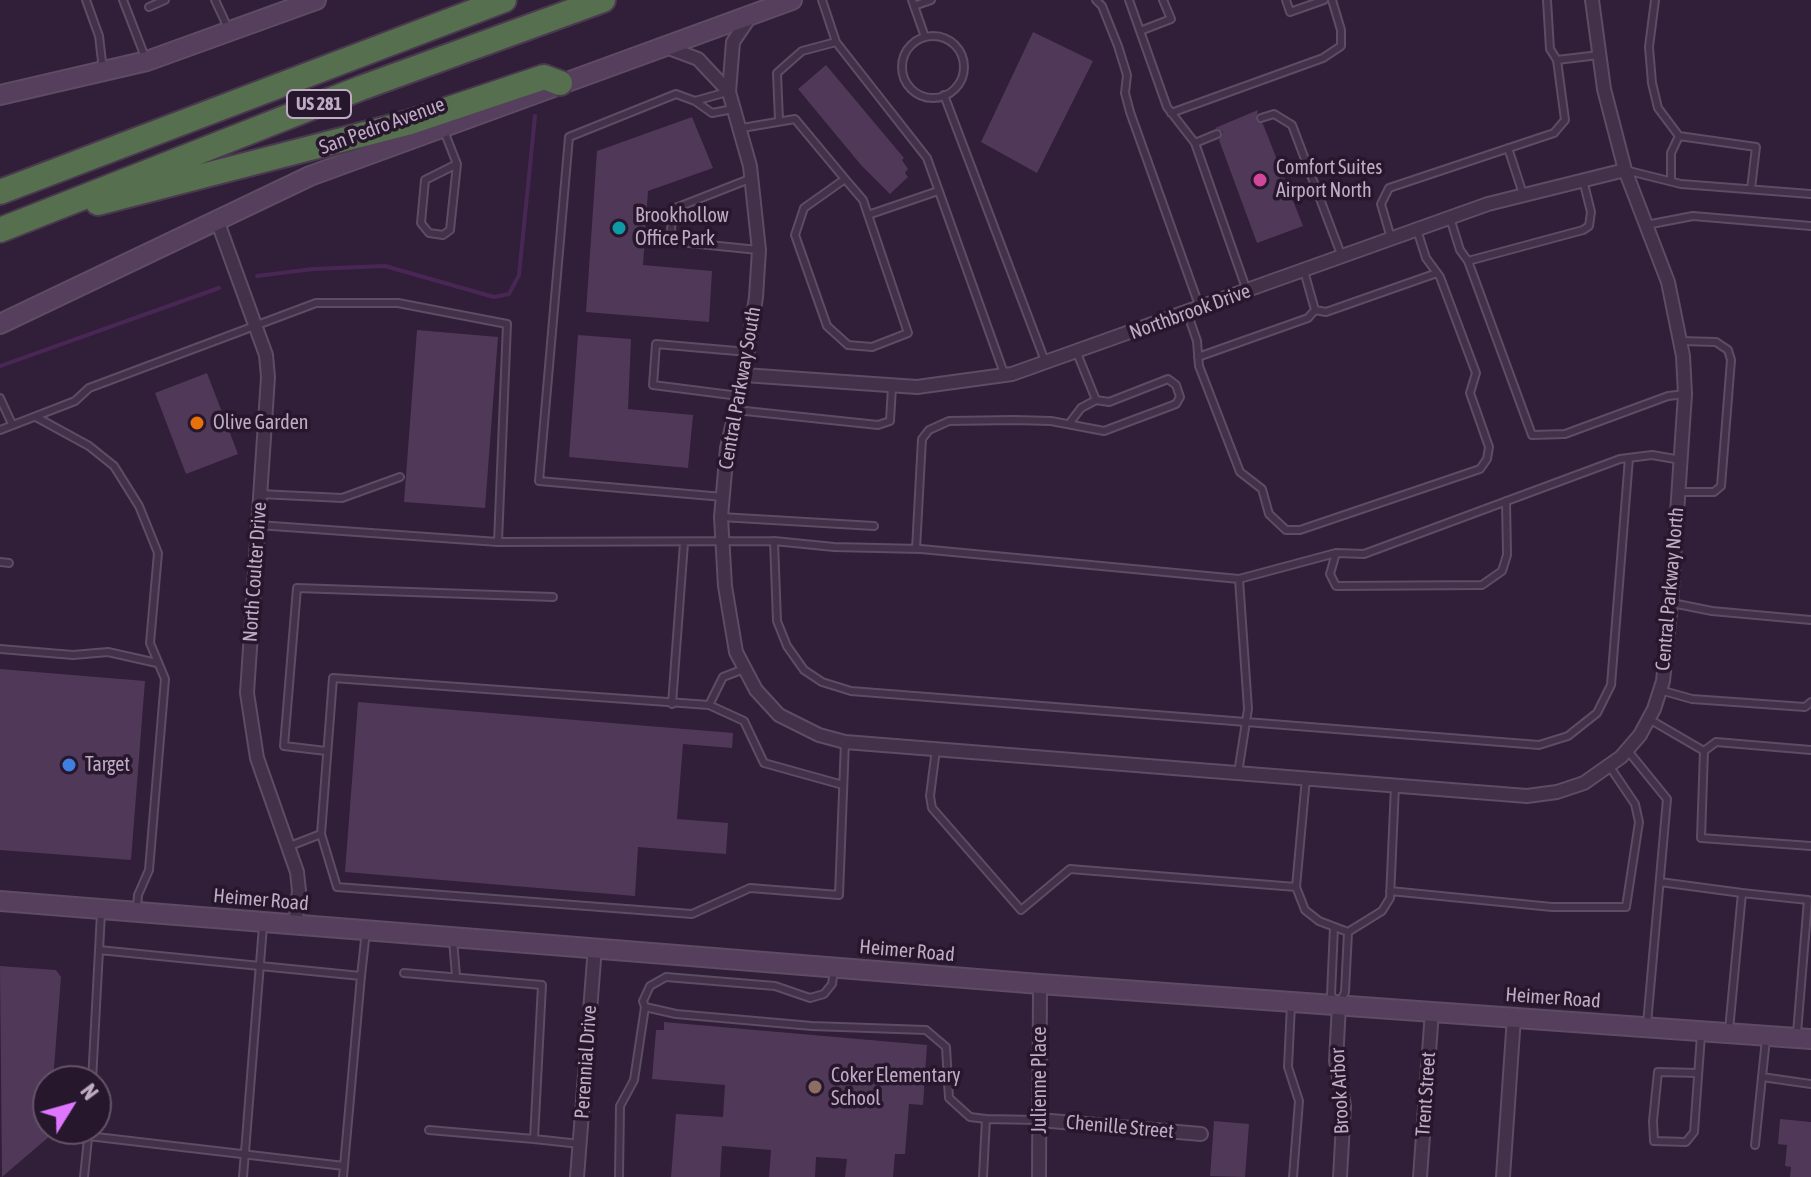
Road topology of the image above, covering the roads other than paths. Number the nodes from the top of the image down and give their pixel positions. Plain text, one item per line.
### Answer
1 (86, 0) edge
2 (123, 0) edge
3 (165, 0) edge
4 (215, 0) edge
5 (316, 0) edge
6 (504, 0) edge
7 (603, 0) edge
8 (792, 0) edge
9 (822, 0) edge
10 (931, 0) edge
11 (1096, 0) edge
12 (1129, 0) edge
13 (1163, 0) edge
14 (1286, 0) edge
15 (1324, 0) edge
16 (1332, 0) edge
17 (1547, 0) edge
18 (1592, 0) edge
19 (1655, 0) edge
20 (913, 3) edge
21 (149, 7) dead end
22 (477, 7) edge
23 (754, 13) junction
24 (1140, 31) junction
25 (229, 32) junction
26 (925, 37) junction
27 (836, 42) junction
28 (662, 47) junction
29 (1599, 55) junction
30 (1557, 60) junction
31 (147, 61) junction
32 (104, 73) junction
33 (560, 83) junction
34 (729, 92) junction
35 (0, 95) edge
36 (944, 95) junction
37 (695, 101) junction
38 (736, 109) junction
39 (1171, 113) junction
40 (1261, 118) dead end
41 (779, 120) junction
42 (443, 127) junction
43 (742, 128) junction
44 (1217, 134) dead end
45 (1679, 136) junction
46 (1195, 143) junction
47 (1508, 148) junction
48 (457, 164) junction
49 (1625, 170) junction
50 (752, 178) junction
51 (845, 179) junction
52 (1583, 180) junction
53 (1671, 181) junction
54 (1751, 189) junction
55 (938, 191) junction
56 (0, 192) edge
57 (1811, 194) edge
58 (1523, 195) junction
59 (37, 215) junction
60 (868, 215) junction
61 (1450, 218) junction
62 (217, 220) junction
63 (1646, 225) junction
64 (1811, 226) edge
65 (0, 230) edge
66 (1417, 230) junction
67 (1391, 239) junction
68 (759, 250) junction
69 (1342, 257) junction
70 (1468, 261) junction
71 (1304, 271) junction
72 (1437, 273) junction
73 (1247, 291) junction
74 (1193, 310) junction
75 (1315, 310) junction
76 (0, 324) edge
77 (256, 324) junction
78 (1681, 341) junction
79 (748, 352) junction
80 (1077, 353) junction
81 (1198, 357) junction
82 (1045, 364) junction
83 (744, 375) junction
84 (1005, 376) junction
85 (892, 387) junction
86 (1685, 394) junction
87 (739, 396) junction
88 (0, 398) edge
89 (1096, 400) junction
90 (736, 410) junction
91 (36, 417) junction
92 (12, 424) junction
93 (1069, 424) junction
94 (0, 430) edge
95 (1629, 458) junction
96 (1681, 460) junction
97 (400, 477) dead end
98 (1679, 492) junction
99 (260, 494) junction
100 (723, 497) junction
101 (1506, 501) junction
102 (721, 517) junction
103 (258, 525) junction
104 (874, 526) dead end
105 (774, 541) junction
106 (498, 542) junction
107 (684, 543) junction
108 (723, 544) junction
109 (916, 549) junction
110 (1336, 553) junction
111 (0, 562) edge
112 (9, 563) dead end
113 (1239, 579) junction
114 (553, 597) dead end
115 (1671, 603) junction
116 (1811, 620) edge
117 (0, 649) edge
118 (157, 663) junction
119 (744, 669) junction
120 (1660, 690) junction
121 (1811, 702) edge
122 (672, 704) junction
123 (709, 705) junction
124 (1649, 719) junction
125 (1248, 720) junction
126 (845, 742) junction
127 (936, 749) junction
128 (1811, 750) edge
129 (326, 751) junction
130 (1628, 751) junction
131 (1704, 751) junction
132 (1162, 767) joint
133 (1610, 767) junction
134 (1238, 773) junction
135 (1306, 778) junction
136 (843, 785) junction
137 (1395, 786) junction
138 (321, 834) junction
139 (290, 846) junction
140 (1811, 846) edge
141 (1660, 882) junction
142 (1296, 887) junction
143 (1390, 891) junction
144 (1742, 893) junction
145 (0, 901) edge
146 (101, 909) junction
147 (136, 912) junction
148 (263, 922) junction
149 (295, 925) junction
150 (1334, 927) junction
151 (366, 930) junction
152 (1348, 932) junction
153 (452, 936) junction
154 (595, 947) junction
155 (99, 950) junction
156 (260, 965) junction
157 (835, 967) junction
158 (404, 973) dead end
159 (361, 976) junction
160 (456, 976) junction
161 (1040, 984) junction
162 (1291, 1001) junction
163 (1339, 1005) junction
164 (645, 1007) junction
165 (1432, 1011) junction
166 (1514, 1017) junction
167 (1647, 1027) junction
168 (1701, 1031) junction
169 (1728, 1033) junction
170 (1766, 1036) junction
171 (1804, 1038) edge
172 (93, 1065) edge
173 (1698, 1073) junction
174 (1762, 1077) junction
175 (1811, 1084) edge
176 (986, 1119) junction
177 (1039, 1120) junction
178 (429, 1130) dead end
179 (1201, 1134) dead end
180 (112, 1136) edge
181 (534, 1139) junction
182 (580, 1144) junction
183 (88, 1145) edge
184 (1755, 1145) dead end
185 (246, 1153) junction
186 (344, 1166) junction
187 (84, 1177) edge
188 (243, 1177) edge
189 (343, 1177) edge
190 (577, 1177) edge
191 (619, 1177) edge
192 (983, 1177) edge
193 (1039, 1177) edge
194 (1293, 1177) edge
195 (1340, 1177) edge
196 (1420, 1177) edge
197 (1503, 1177) edge

1 - 32 lane
2 - 31 lane
3 - 21 lane
4 - 25 lane
5 - 25 street
6 - 22 highway, US 281
7 - 59 highway, US 281
8 - 23 street, San Pedro Avenue
9 - 27 lane
10 - 20 lane
11 - 74 lane
12 - 24 lane
13 - 24 lane
14 - 15 lane
16 - 39 lane
17 - 30 lane
18 - 29 street, Central Parkway North
19 - 45 lane
20 - 26 lane
22 - 56 highway, US 281
23 - 28 street, San Pedro Avenue
23 - 34 street, Central Parkway South
24 - 39 lane
25 - 31 street
26 - 36 lane
26 - 36 lane
27 - 41 lane
27 - 55 lane
28 - 33 street, San Pedro Avenue
28 - 34 street, Central Parkway South
29 - 30 lane
29 - 49 street, Central Parkway North
30 - 47 lane
31 - 32 street
32 - 35 street
33 - 42 street, San Pedro Avenue
33 - 59 highway
34 - 37 lane
34 - 38 street, Central Parkway South
36 - 82 lane
37 - 38 lane
37 - 100 lane
38 - 43 street, Central Parkway South
39 - 46 lane
40 - 69 lane
41 - 43 lane
41 - 51 lane
42 - 48 lane
42 - 62 street, San Pedro Avenue
43 - 50 street, Central Parkway South
44 - 46 lane
45 - 53 lane
45 - 54 lane
46 - 73 lane
47 - 58 lane
47 - 67 lane
48 - 48 lane
49 - 52 street, Northbrook Drive
49 - 53 lane
49 - 63 street, Central Parkway North
50 - 68 street, Central Parkway South
50 - 68 lane
51 - 60 lane
51 - 60 lane
52 - 58 street, Northbrook Drive
52 - 70 lane
53 - 54 lane
54 - 57 lane
55 - 60 lane
55 - 84 lane
58 - 61 street, Northbrook Drive
59 - 65 highway, US 281
61 - 66 street, Northbrook Drive
61 - 70 lane
62 - 76 street, San Pedro Avenue
62 - 77 street, North Coulter Drive
63 - 64 lane
63 - 78 street, Central Parkway North
66 - 67 street, Northbrook Drive
66 - 72 lane
67 - 69 street, Northbrook Drive
68 - 79 street, Central Parkway South
69 - 71 street, Northbrook Drive
70 - 86 lane
71 - 73 street, Northbrook Drive
71 - 75 lane
72 - 75 lane
72 - 81 lane
73 - 74 street, Northbrook Drive
74 - 80 street, Northbrook Drive
74 - 81 lane
75 - 81 lane
77 - 91 lane
77 - 99 street, North Coulter Drive
77 - 106 lane
78 - 86 street, Central Parkway North
78 - 98 lane
79 - 83 street, Central Parkway South
79 - 87 lane
80 - 82 street, Northbrook Drive
80 - 89 lane
82 - 84 street, Northbrook Drive
83 - 85 street, Northbrook Drive
83 - 87 street, Central Parkway South
84 - 85 street, Northbrook Drive
85 - 90 lane
86 - 96 street, Central Parkway North
87 - 90 street, Central Parkway South
88 - 92 lane
89 - 93 lane
89 - 93 lane
90 - 100 street, Central Parkway South
91 - 92 lane
91 - 118 lane
92 - 94 lane
93 - 109 lane
95 - 96 lane
95 - 101 lane
95 - 125 lane
96 - 98 street, Central Parkway North
97 - 99 lane
98 - 115 street, Central Parkway North
99 - 103 street, North Coulter Drive
100 - 102 street, Central Parkway South
101 - 110 lane
101 - 110 lane
102 - 104 lane
102 - 108 street, Central Parkway South
103 - 106 lane
103 - 139 street, North Coulter Drive
105 - 108 lane
105 - 109 lane
105 - 125 lane
106 - 107 lane
107 - 108 lane
107 - 122 lane
108 - 119 street, Central Parkway South
109 - 113 lane
110 - 113 lane
111 - 112 lane
113 - 125 lane
114 - 129 lane
115 - 116 lane
115 - 120 street, Central Parkway North
117 - 118 lane
118 - 147 lane
119 - 123 lane
119 - 126 street, Central Parkway South
120 - 121 lane
120 - 124 street, Central Parkway North
122 - 123 lane
122 - 129 lane
123 - 136 lane
124 - 130 street, Central Parkway North
124 - 131 lane
125 - 134 lane
126 - 127 street, Central Parkway South
126 - 136 lane
127 - 132 street, Central Parkway South
127 - 142 lane
128 - 131 lane
129 - 138 lane
130 - 133 street, Central Parkway North
130 - 141 lane
131 - 140 lane
132 - 134 street, Central Parkway North
133 - 137 street, Central Parkway North
133 - 143 lane
134 - 135 street, Central Parkway North
135 - 137 street, Central Parkway North
135 - 142 lane
136 - 138 lane
137 - 143 lane
138 - 139 lane
139 - 149 street, North Coulter Drive
141 - 144 lane
141 - 167 lane
142 - 150 lane
143 - 152 lane
144 - 169 lane
144 - 171 lane
145 - 146 street, Heimer Road
146 - 147 street, Heimer Road
146 - 155 lane
147 - 148 street, Heimer Road
148 - 149 street, Heimer Road
148 - 156 lane
149 - 151 street, Heimer Road
150 - 152 lane
150 - 163 lane
151 - 153 street, Heimer Road
151 - 159 lane
152 - 163 lane
153 - 154 street, Heimer Road
153 - 160 lane
154 - 157 street, Heimer Road
154 - 182 street, Perennial Drive
155 - 156 lane
155 - 172 lane
156 - 159 lane
156 - 185 lane
157 - 161 street, Heimer Road
157 - 164 lane
158 - 160 lane
159 - 186 lane
160 - 181 lane
161 - 162 street, Heimer Road
161 - 177 street, Julienne Place
162 - 163 street, Heimer Road
162 - 194 lane
163 - 165 street, Heimer Road
163 - 195 street, Brook Arbor
164 - 176 lane
164 - 191 lane
165 - 166 street, Heimer Road
165 - 196 street, Trent Street
166 - 167 street, Heimer Road
166 - 197 street
167 - 168 street, Heimer Road
168 - 169 street, Heimer Road
168 - 173 lane
169 - 170 street, Heimer Road
170 - 171 street, Heimer Road
170 - 174 lane
173 - 173 lane
174 - 175 lane
174 - 184 lane
176 - 177 lane
176 - 192 lane
177 - 179 street, Chenille Street
177 - 193 street, Julienne Place
178 - 181 lane
180 - 185 lane
181 - 182 lane
182 - 190 street, Perennial Drive
183 - 187 lane
185 - 186 lane
185 - 188 lane
186 - 189 lane

